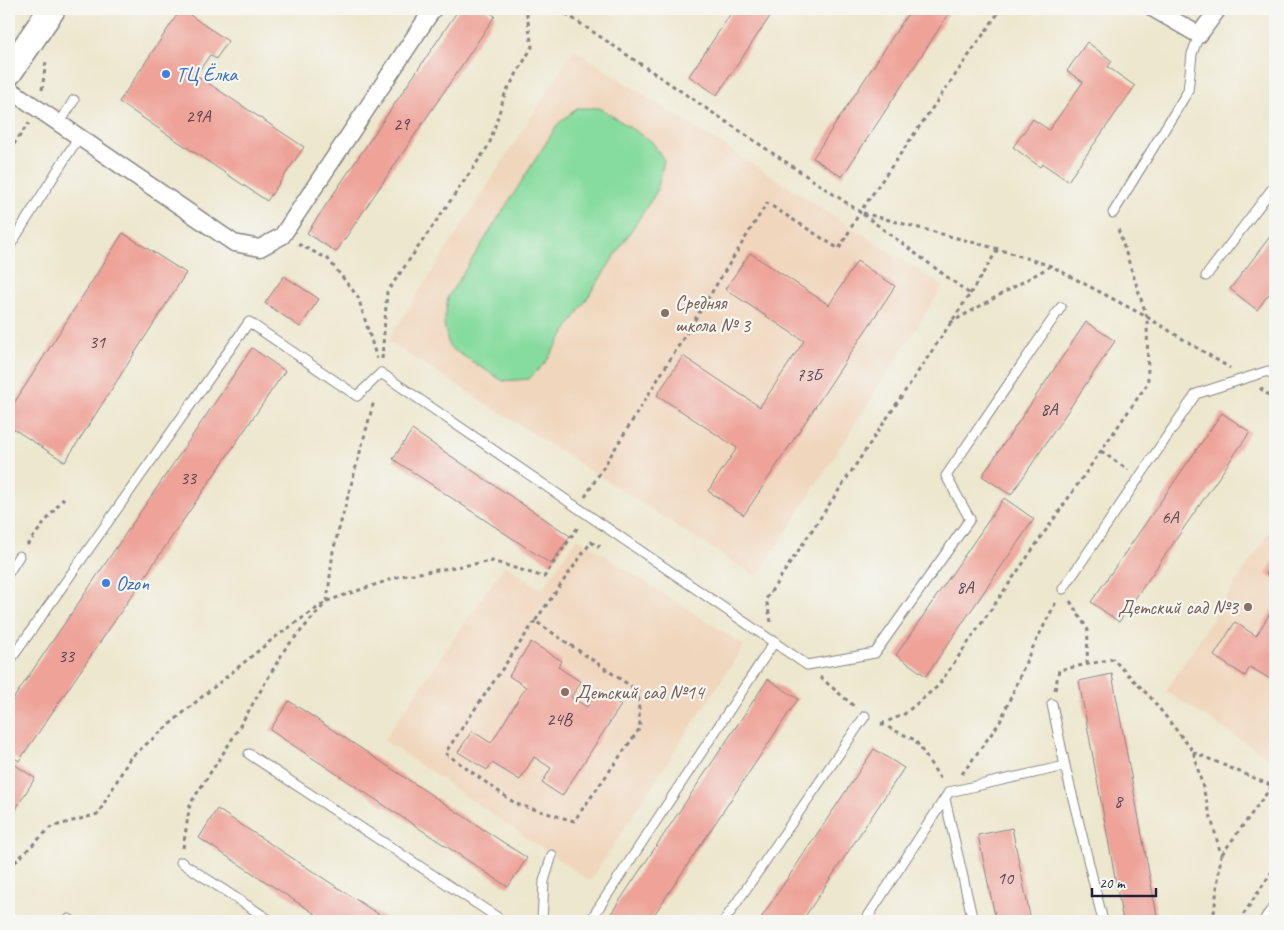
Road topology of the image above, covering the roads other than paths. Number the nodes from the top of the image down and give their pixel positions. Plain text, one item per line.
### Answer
1 (52, 9) edge
2 (433, 9) edge
3 (1154, 9) edge
4 (1218, 9) edge
5 (1199, 35) junction
6 (9, 72) edge
7 (9, 89) edge
8 (74, 100) dead end
9 (59, 124) junction
10 (78, 138) junction
11 (1275, 185) edge
12 (1113, 213) road end
13 (9, 247) edge
14 (1206, 276) dead end
15 (1061, 306) dead end
16 (1275, 376) edge
17 (19, 556) road end
18 (9, 572) edge
19 (1063, 589) road end
20 (775, 641) junction
21 (9, 662) edge
22 (1052, 704) road end
23 (865, 716) road end
24 (249, 754) dead end
25 (1065, 766) junction
26 (947, 796) junction
27 (552, 855) dead end
28 (181, 862) road end
29 (1275, 914) edge
30 (271, 921) edge
31 (503, 921) edge
32 (542, 921) edge
33 (590, 921) edge
34 (724, 921) edge
35 (864, 921) edge
36 (973, 921) edge
37 (1103, 921) edge
38 (1270, 921) edge

1 - 6 main road
2 - 10 street
3 - 5 street
4 - 5 street
5 - 12 lane
7 - 9 street
8 - 9 lane
9 - 10 street
10 - 13 lane
11 - 14 lane
15 - 20 lane
16 - 19 lane
17 - 18 lane
20 - 21 lane
20 - 33 lane
22 - 25 lane
23 - 34 lane
24 - 31 lane
25 - 26 lane
25 - 37 lane
26 - 35 lane
26 - 36 lane
27 - 32 lane
28 - 30 lane
29 - 38 street

